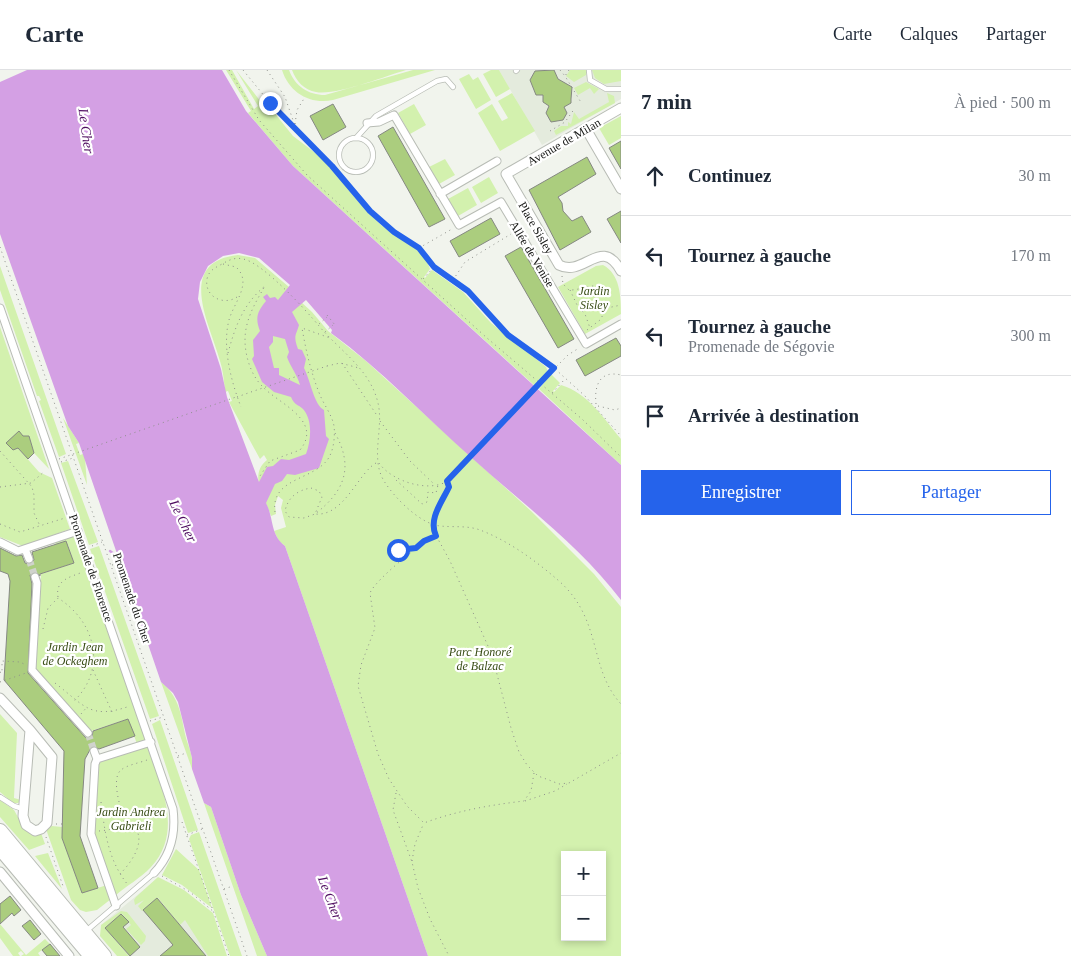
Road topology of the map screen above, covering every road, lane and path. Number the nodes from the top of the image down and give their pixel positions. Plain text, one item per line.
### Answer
1 (229, 70) edge
2 (243, 70) edge
3 (267, 70) edge
4 (560, 70) edge
5 (569, 70) edge
6 (589, 70) edge
7 (565, 76) junction
8 (453, 87) dead end
9 (621, 89) edge
10 (305, 98) dead end
11 (582, 104) dead end
12 (575, 108) dead end
13 (621, 108) edge
14 (565, 116) dead end
15 (569, 118) junction
16 (367, 123) junction
17 (295, 127) junction
18 (586, 129) junction
19 (550, 131) dead end
20 (356, 138) junction
21 (497, 161) dead end
22 (345, 168) junction
23 (338, 173) junction
24 (506, 174) joint
25 (621, 189) edge
26 (440, 194) junction
27 (459, 226) junction
28 (518, 230) junction
29 (0, 246) edge
30 (419, 248) junction
31 (222, 264) junction
32 (434, 267) junction
33 (565, 268) junction
34 (621, 271) edge
35 (423, 279) junction
36 (453, 280) junction
37 (570, 290) junction
38 (237, 297) junction
39 (621, 305) edge
40 (0, 308) edge
41 (607, 308) junction
42 (318, 324) junction
43 (621, 324) edge
44 (324, 332) junction
45 (330, 338) junction
46 (586, 344) junction
47 (228, 353) junction
48 (342, 363) junction
49 (554, 368) junction
50 (362, 369) junction
51 (621, 375) edge
52 (566, 378) junction
53 (551, 394) junction
54 (237, 397) junction
55 (596, 405) junction
56 (241, 407) dead end
57 (621, 408) edge
58 (379, 420) junction
59 (334, 432) junction
60 (621, 436) edge
61 (0, 451) edge
62 (621, 457) edge
63 (74, 458) junction
64 (57, 462) junction
65 (379, 462) junction
66 (45, 471) dead end
67 (260, 476) dead end
68 (394, 478) junction
69 (447, 481) junction
70 (29, 483) junction
71 (435, 484) junction
72 (438, 485) junction
73 (0, 487) edge
74 (275, 512) dead end
75 (314, 514) junction
76 (58, 521) dead end
77 (0, 524) edge
78 (432, 525) junction
79 (40, 526) junction
80 (78, 531) junction
81 (436, 536) junction
82 (0, 542) edge
83 (103, 542) junction
84 (416, 548) junction
85 (25, 549) junction
86 (84, 549) junction
87 (398, 550) dead end
88 (29, 559) tunnel mouth
89 (120, 563) dead end
90 (111, 566) junction
91 (91, 569) junction
92 (35, 576) tunnel mouth
93 (58, 598) junction
94 (42, 630) dead end
95 (32, 670) junction
96 (93, 670) junction
97 (0, 672) edge
98 (51, 680) dead end
99 (0, 682) edge
100 (0, 698) edge
101 (76, 699) junction
102 (621, 704) edge
103 (87, 707) junction
104 (120, 710) dead end
105 (112, 712) junction
106 (164, 717) junction
107 (79, 718) dead end
108 (145, 723) junction
109 (30, 730) junction
110 (88, 732) tunnel mouth
111 (151, 742) junction
112 (94, 751) tunnel mouth
113 (186, 753) dead end
114 (621, 753) edge
115 (178, 756) junction
116 (98, 759) junction
117 (141, 762) dead end
118 (534, 773) junction
119 (569, 783) junction
120 (396, 791) junction
121 (0, 797) edge
122 (101, 800) dead end
123 (524, 801) junction
124 (23, 809) junction
125 (180, 816) dead end
126 (424, 823) junction
127 (125, 824) junction
128 (203, 829) junction
129 (94, 830) dead end
130 (0, 831) edge
131 (104, 831) junction
132 (187, 835) junction
133 (48, 843) dead end
134 (0, 848) edge
135 (412, 862) junction
136 (0, 872) edge
137 (155, 872) junction
138 (119, 874) junction
139 (3, 882) edge
140 (232, 886) dead end
141 (224, 889) junction
142 (133, 892) junction
143 (65, 894) dead end
144 (116, 906) junction
145 (215, 912) junction
146 (81, 936) junction
147 (69, 956) edge
148 (90, 956) edge
149 (104, 956) edge
150 (229, 956) edge
151 (247, 956) edge
152 (449, 956) edge

1 - 35 path
2 - 17 path
3 - 17 path
4 - 7 path
5 - 7 path
6 - 9 lane
7 - 11 path
8 - 16 lane
10 - 17 path
12 - 15 path
13 - 18 street, Avenue de Milan
14 - 15 path
15 - 19 path
16 - 20 lane
16 - 26 street
17 - 23 path
18 - 24 street, Avenue de Milan
18 - 25 street
20 - 22 lane
20 - 22 lane
21 - 26 street
22 - 23 path
23 - 30 path
24 - 33 street, Place Sisley
26 - 27 street
27 - 28 street, Allée de Venise
27 - 30 path
28 - 36 path
28 - 46 street, Allée de Venise
29 - 63 path, Promenade du Cher
30 - 32 path
31 - 38 path
31 - 38 path
31 - 42 path
32 - 35 path
32 - 36 path
33 - 34 street
33 - 37 path
35 - 53 path
36 - 49 path
37 - 41 path
37 - 41 path
38 - 47 path
39 - 41 path
40 - 64 street, Promenade de Florence
42 - 44 path
42 - 44 path
43 - 46 street
44 - 45 path
45 - 50 path
45 - 59 path
46 - 49 path
47 - 54 path
47 - 67 path
48 - 50 path
48 - 54 path, bridge
48 - 58 path
49 - 52 path
49 - 69 path, bridge
50 - 58 path
51 - 55 path
52 - 53 path
52 - 55 path
53 - 62 path
54 - 56 path
54 - 64 path, bridge
55 - 57 path
55 - 60 path
58 - 65 path
58 - 71 path
59 - 74 path
59 - 75 path
61 - 70 path
63 - 64 path
63 - 83 path, Promenade du Cher
64 - 80 street, Promenade de Florence
65 - 68 path
65 - 75 path
65 - 78 path
66 - 70 path
68 - 71 path
68 - 72 path
69 - 72 path
69 - 78 path
70 - 73 path
70 - 79 path
71 - 72 path
75 - 75 path
76 - 79 path
77 - 79 path
78 - 81 path
78 - 102 path
80 - 85 street
80 - 86 street, Promenade de Florence
81 - 84 path
81 - 118 path
82 - 85 street
83 - 86 path
83 - 90 path, Promenade du Cher
84 - 87 path
84 - 120 path
85 - 88 street
86 - 91 street, Promenade de Florence
89 - 90 path
90 - 106 path, Promenade du Cher
91 - 93 path
91 - 108 street, Promenade de Florence
92 - 95 street
93 - 94 path
93 - 96 path
95 - 97 path
95 - 99 path
95 - 110 street
96 - 101 path
96 - 105 path
98 - 101 path
100 - 109 street
101 - 103 path
103 - 105 path
103 - 107 path
104 - 105 path
106 - 108 path
106 - 115 path, Promenade du Cher
108 - 111 street, Promenade de Florence
109 - 124 street
109 - 124 street
111 - 116 street
111 - 137 street, Promenade de Florence
112 - 116 street
113 - 115 path
114 - 119 path
115 - 128 path, Promenade du Cher
116 - 144 street
117 - 127 path
118 - 119 path
118 - 123 path
119 - 123 path
120 - 126 path
120 - 135 path
121 - 124 lane
122 - 131 path
123 - 126 path
125 - 132 path
126 - 135 path
127 - 131 path
127 - 138 path
128 - 132 path
128 - 141 path, Promenade du Cher
129 - 131 path
130 - 146 main road
131 - 138 path
132 - 145 path
133 - 143 path
134 - 146 main road
135 - 152 path
136 - 139 street
137 - 142 lane, Promenade de Florence
137 - 145 path
138 - 142 path
139 - 147 street
140 - 141 path
141 - 151 path, Promenade du Cher
142 - 144 lane, Promenade de Florence
144 - 146 lane, Promenade de Florence
145 - 150 path
146 - 148 main road
146 - 149 main road

